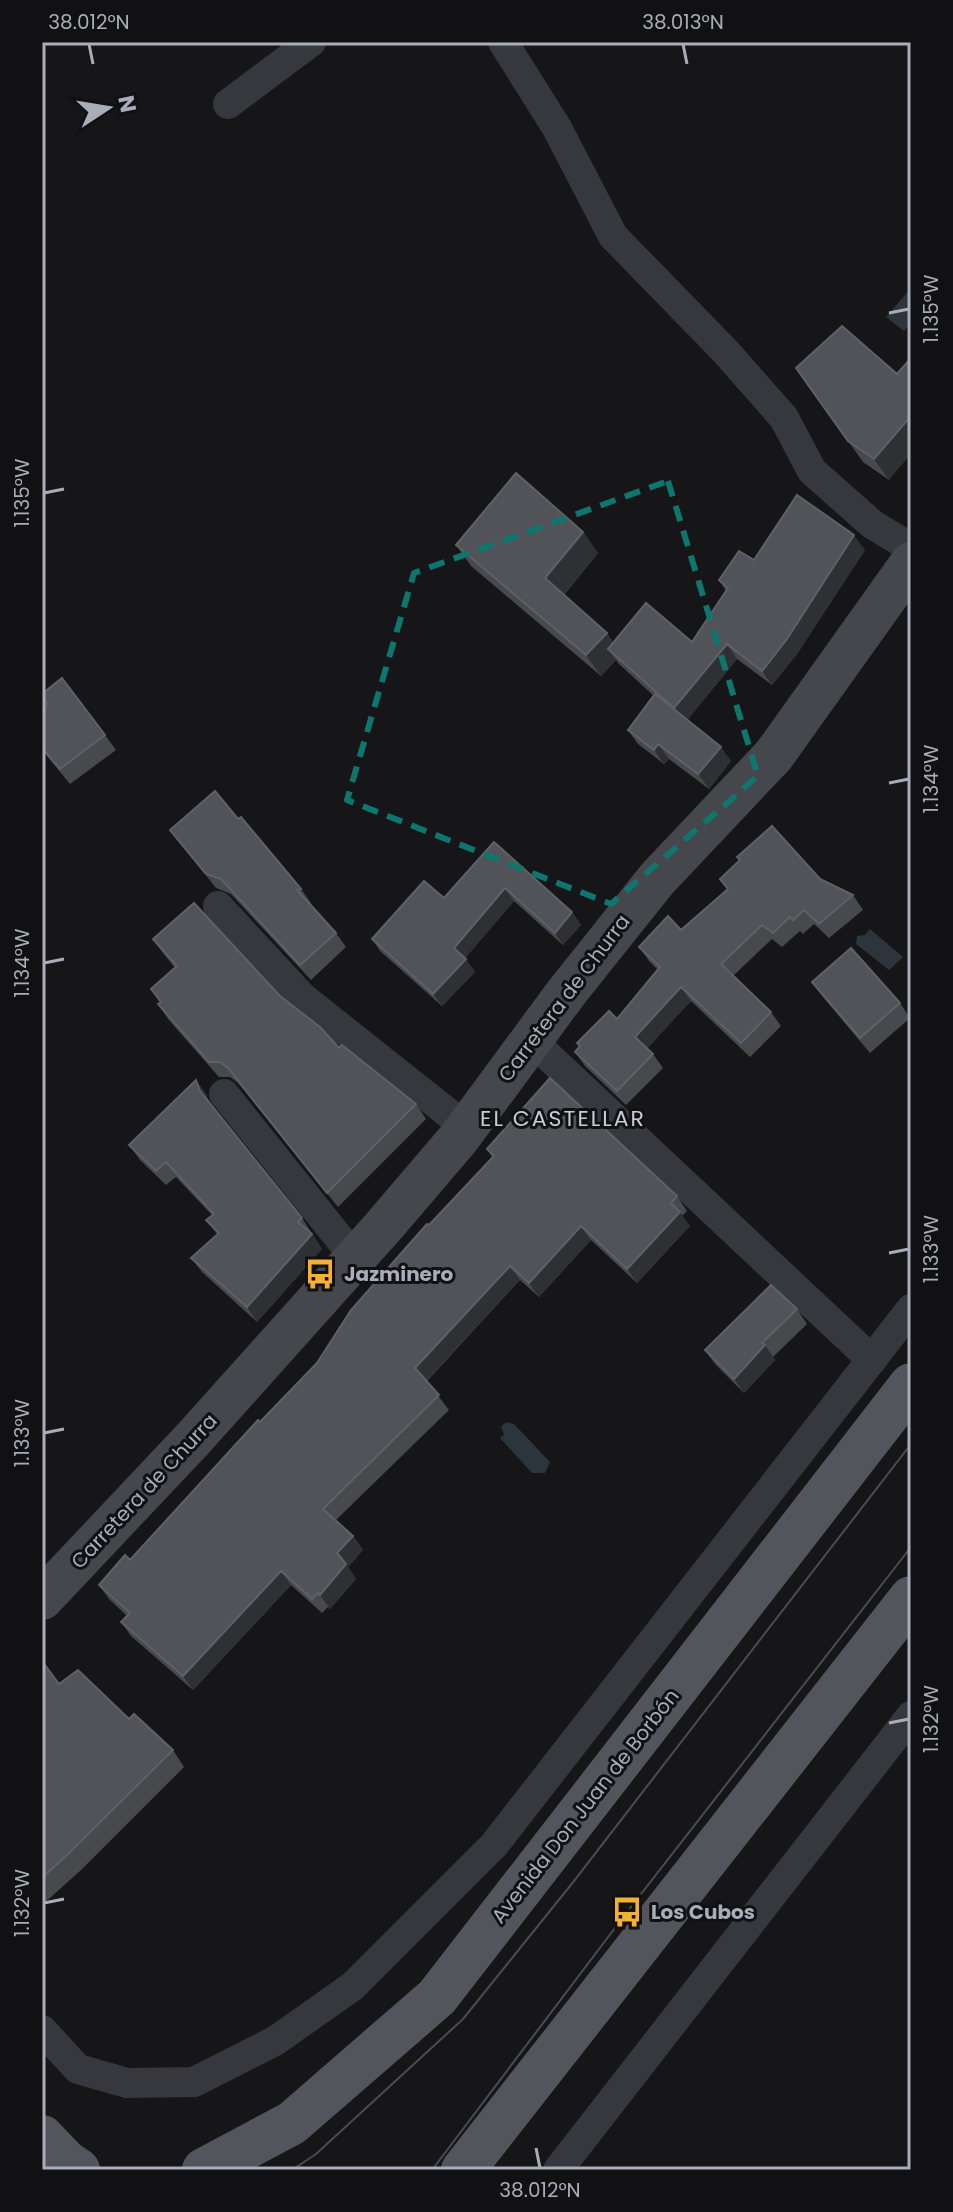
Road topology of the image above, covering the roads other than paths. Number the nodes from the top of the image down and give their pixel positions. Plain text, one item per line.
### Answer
1 (311, 42) edge
2 (503, 42) edge
3 (228, 104) dead end
4 (911, 548) edge
5 (911, 563) edge
6 (218, 906) dead end
7 (531, 1040) junction
8 (224, 1094) dead end
9 (467, 1128) junction
10 (355, 1258) junction
11 (911, 1309) edge
12 (872, 1360) junction
13 (911, 1385) edge
14 (911, 1598) edge
15 (42, 1599) edge
16 (911, 1716) edge
17 (42, 2030) edge
18 (42, 2137) edge
19 (78, 2170) edge
20 (204, 2170) edge
21 (463, 2170) edge
22 (558, 2170) edge

1 - 3 street
2 - 4 street
5 - 7 street, Carretera de Churra
6 - 9 street
7 - 9 street, Carretera de Churra
7 - 12 street
8 - 10 street
9 - 10 street, Carretera de Churra
10 - 15 street, Carretera de Churra
11 - 12 street
12 - 17 street
13 - 20 main road, Avenida Don Juan de Borbón
14 - 21 main road
16 - 22 street
18 - 19 main road

